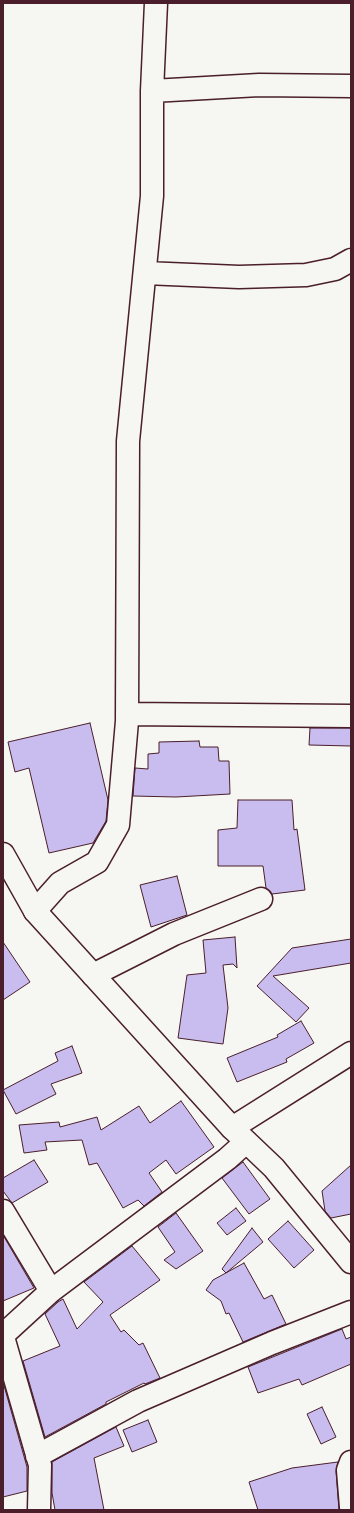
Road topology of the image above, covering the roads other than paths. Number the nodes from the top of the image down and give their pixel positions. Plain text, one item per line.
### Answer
1 (156, 3) edge
2 (351, 86) edge
3 (152, 91) junction
4 (351, 260) edge
5 (144, 273) junction
6 (126, 714) junction
7 (351, 716) edge
8 (3, 854) edge
9 (261, 899) dead end
10 (35, 911) junction
11 (93, 975) junction
12 (351, 1054) edge
13 (239, 1135) junction
14 (3, 1211) edge
15 (351, 1262) edge
16 (51, 1291) junction
17 (351, 1312) edge
18 (3, 1336) edge
19 (37, 1456) junction
20 (351, 1462) edge
21 (351, 1507) edge
22 (39, 1510) edge

1 - 3 street
2 - 3 street
3 - 5 street
4 - 5 street
5 - 6 street
6 - 7 street
6 - 10 street
8 - 10 street
9 - 11 street
10 - 11 street
11 - 13 street
12 - 13 street
13 - 15 street
13 - 16 street
14 - 16 street
16 - 18 street
17 - 19 street
18 - 19 street
19 - 22 street
20 - 21 street

